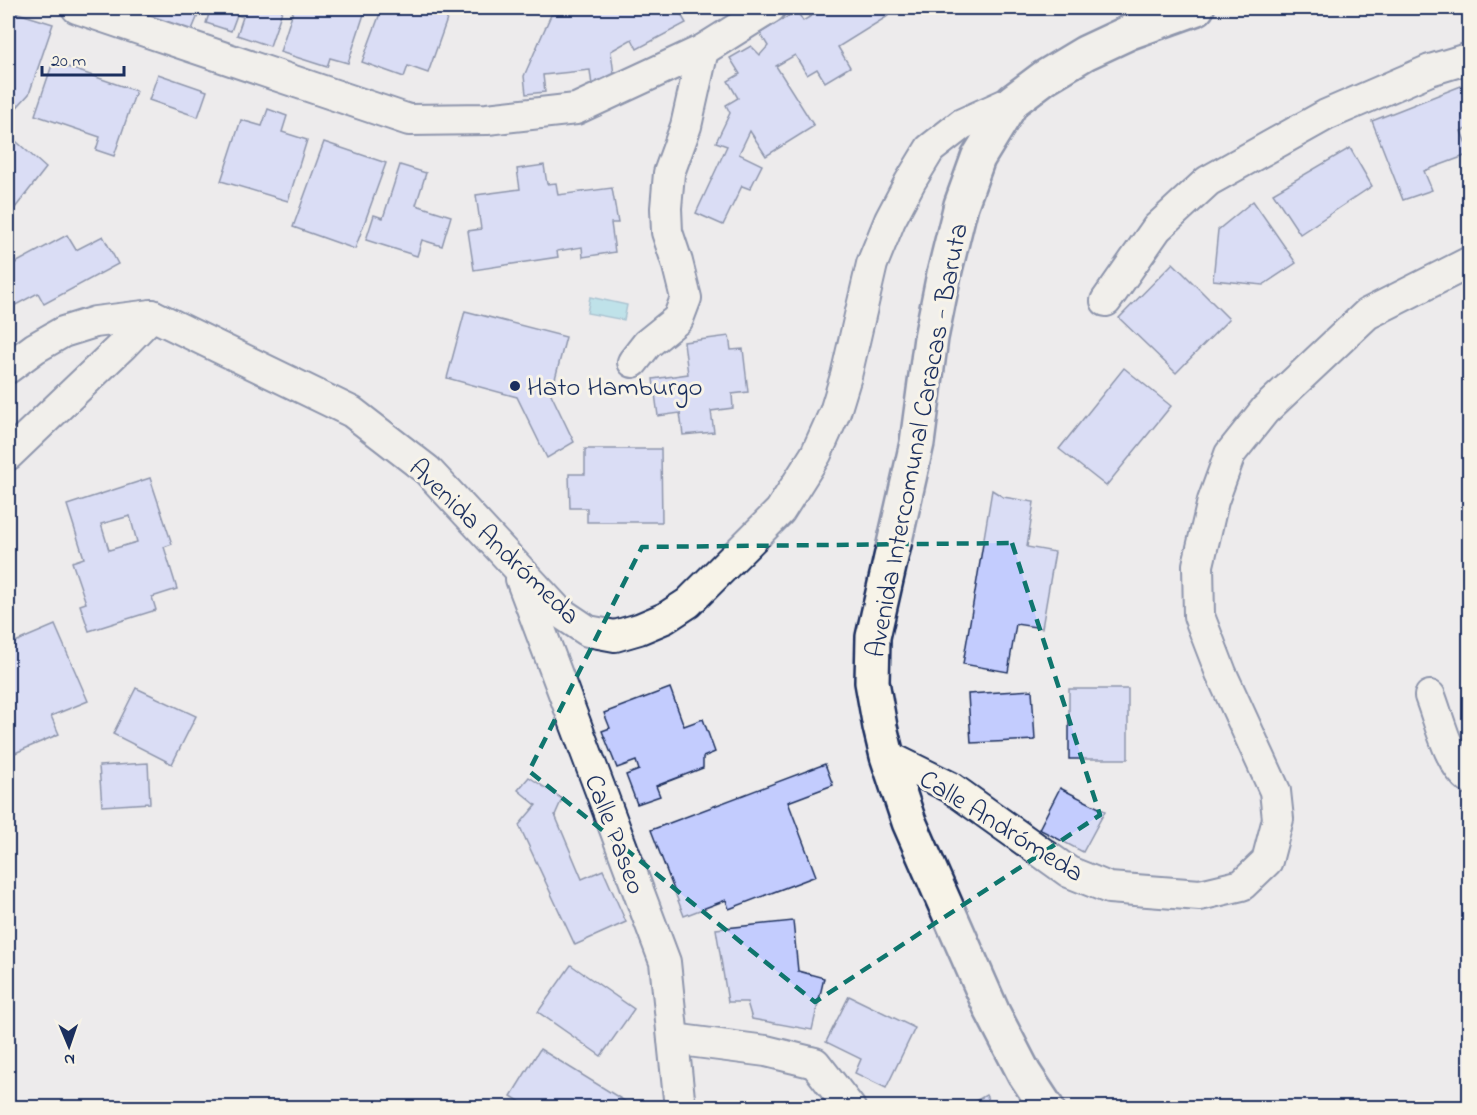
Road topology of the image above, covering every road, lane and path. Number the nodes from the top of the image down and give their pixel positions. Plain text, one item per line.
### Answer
1 (77, 8) edge
2 (770, 8) edge
3 (1197, 8) edge
4 (703, 50) junction
5 (1470, 58) edge
6 (1013, 101) junction
7 (1470, 262) edge
8 (1106, 301) dead end
9 (152, 315) junction
10 (633, 362) dead end
11 (8, 368) edge
12 (8, 455) edge
13 (516, 568) junction
14 (1430, 696) dead end
15 (887, 756) junction
16 (1470, 779) edge
17 (673, 1040) junction
18 (680, 1107) edge
19 (850, 1107) edge
20 (1047, 1107) edge

1 - 4 street
2 - 4 street
3 - 6 street, Avenida Intercomunal Caracas - Baruta
4 - 10 street
5 - 8 street
6 - 13 street, Avenida Andrómeda
6 - 15 street, Avenida Intercomunal Caracas - Baruta
7 - 15 street, Calle Andrómeda
9 - 11 street
9 - 12 street
9 - 13 street, Avenida Andrómeda
13 - 17 street, Calle Paseo
14 - 16 street
15 - 20 street, Avenida Intercomunal Caracas - Baruta
17 - 18 street, Calle Paseo
17 - 19 street

